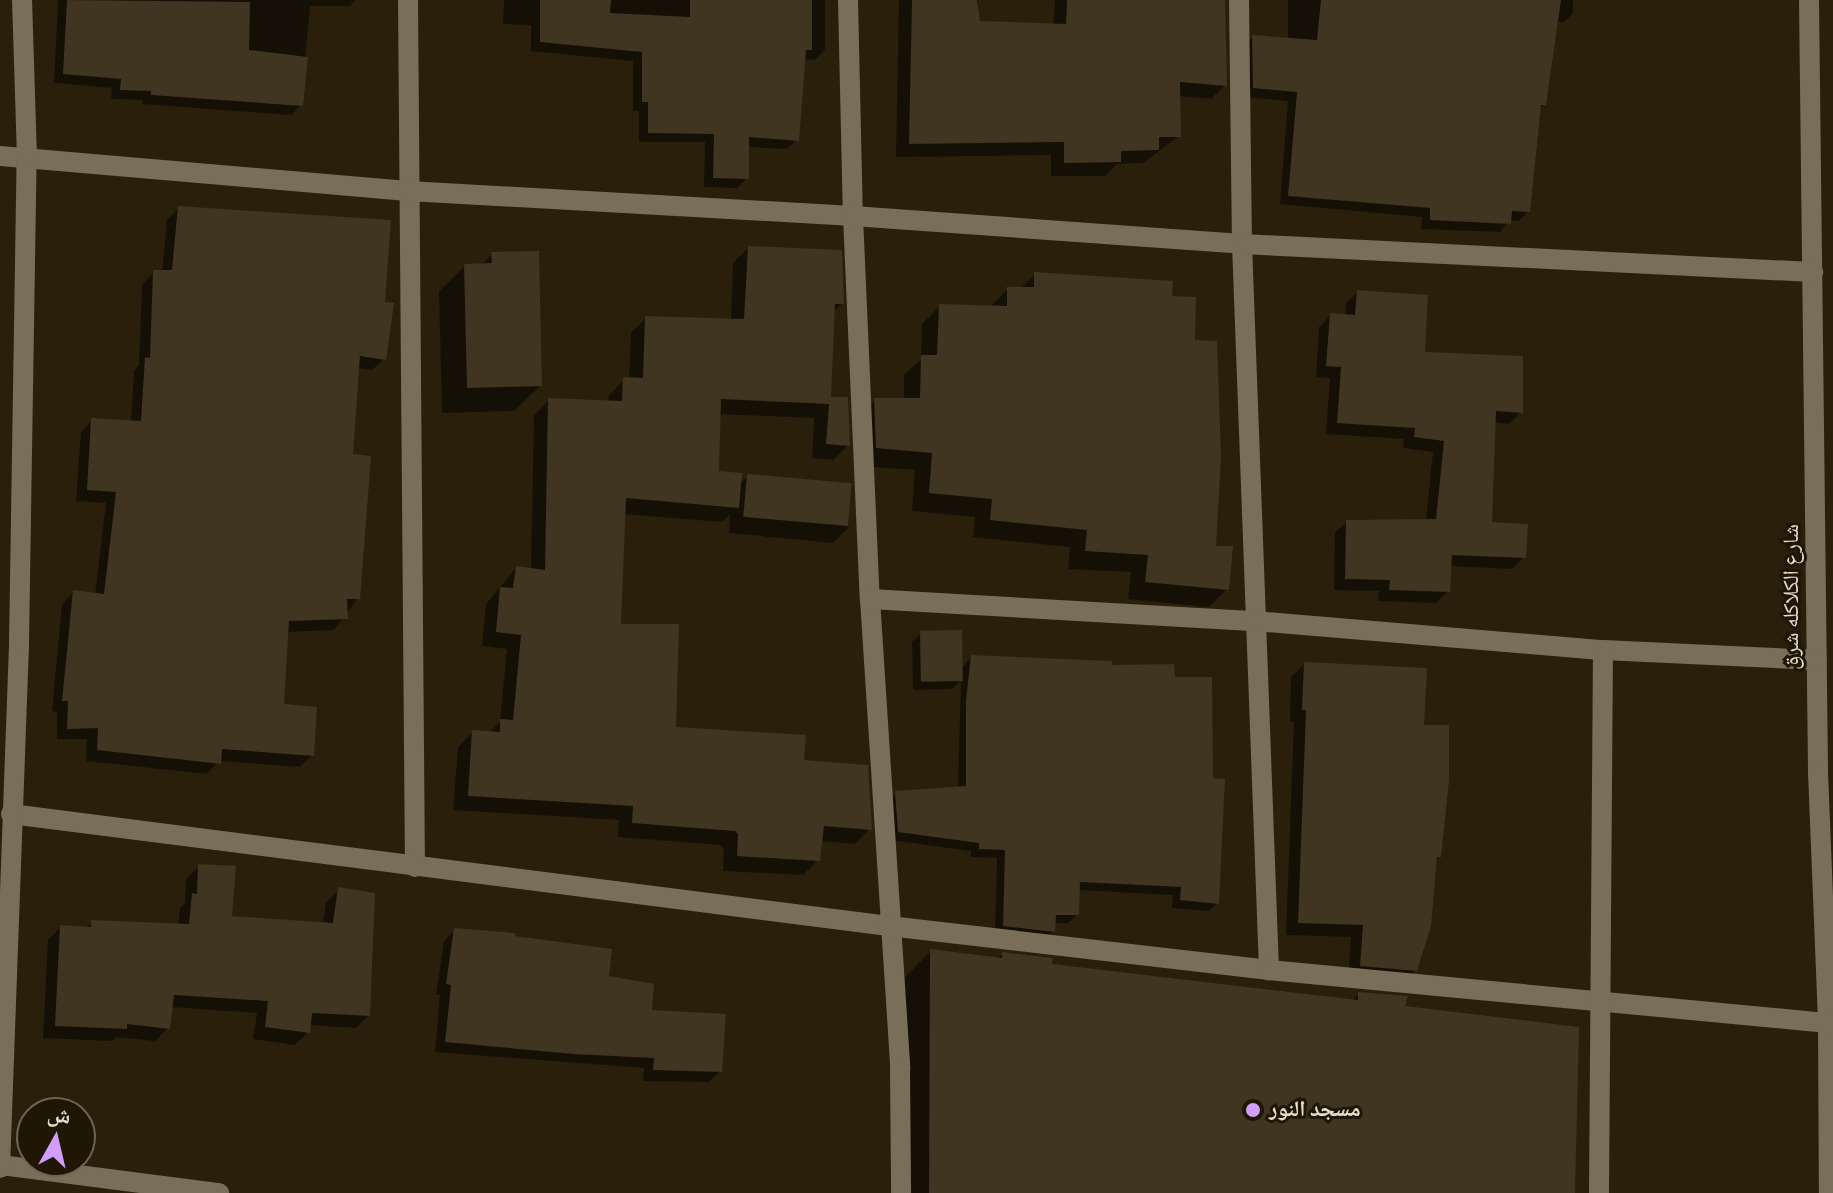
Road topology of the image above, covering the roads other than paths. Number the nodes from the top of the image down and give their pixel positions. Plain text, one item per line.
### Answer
1 (22, 0) edge
2 (408, 0) edge
3 (848, 0) edge
4 (1239, 0) edge
5 (1809, 0) edge
6 (0, 156) edge
7 (27, 158) junction
8 (408, 191) junction
9 (853, 216) junction
10 (1242, 244) junction
11 (1813, 272) junction
12 (870, 599) junction
13 (1255, 621) junction
14 (9, 642) edge
15 (1603, 650) junction
16 (1817, 660) junction
17 (11, 814) junction
18 (415, 867) junction
19 (889, 926) junction
20 (1269, 970) junction
21 (1600, 1001) junction
22 (1828, 1023) junction
23 (2, 1050) edge
24 (0, 1166) edge
25 (219, 1193) edge
26 (901, 1193) edge
27 (1599, 1193) edge
28 (1829, 1193) edge

1 - 7 street
2 - 8 street
3 - 9 street
4 - 10 street
5 - 11 street, شارع الكلاكله شرق
6 - 7 street
7 - 8 street
7 - 14 street
8 - 9 street
8 - 18 street
9 - 10 street
9 - 12 street
10 - 11 street
10 - 13 street
11 - 16 street, شارع الكلاكله شرق
12 - 13 street
12 - 19 street
13 - 15 street
13 - 20 street
14 - 17 street
15 - 16 street
15 - 21 street
16 - 22 street, شارع الكلاكله شرق
17 - 18 street
17 - 23 street
18 - 19 street
19 - 20 street
19 - 26 street
20 - 21 street
21 - 22 street
21 - 27 street
22 - 28 street, شارع الكلاكله شرق
23 - 24 street
24 - 25 street

